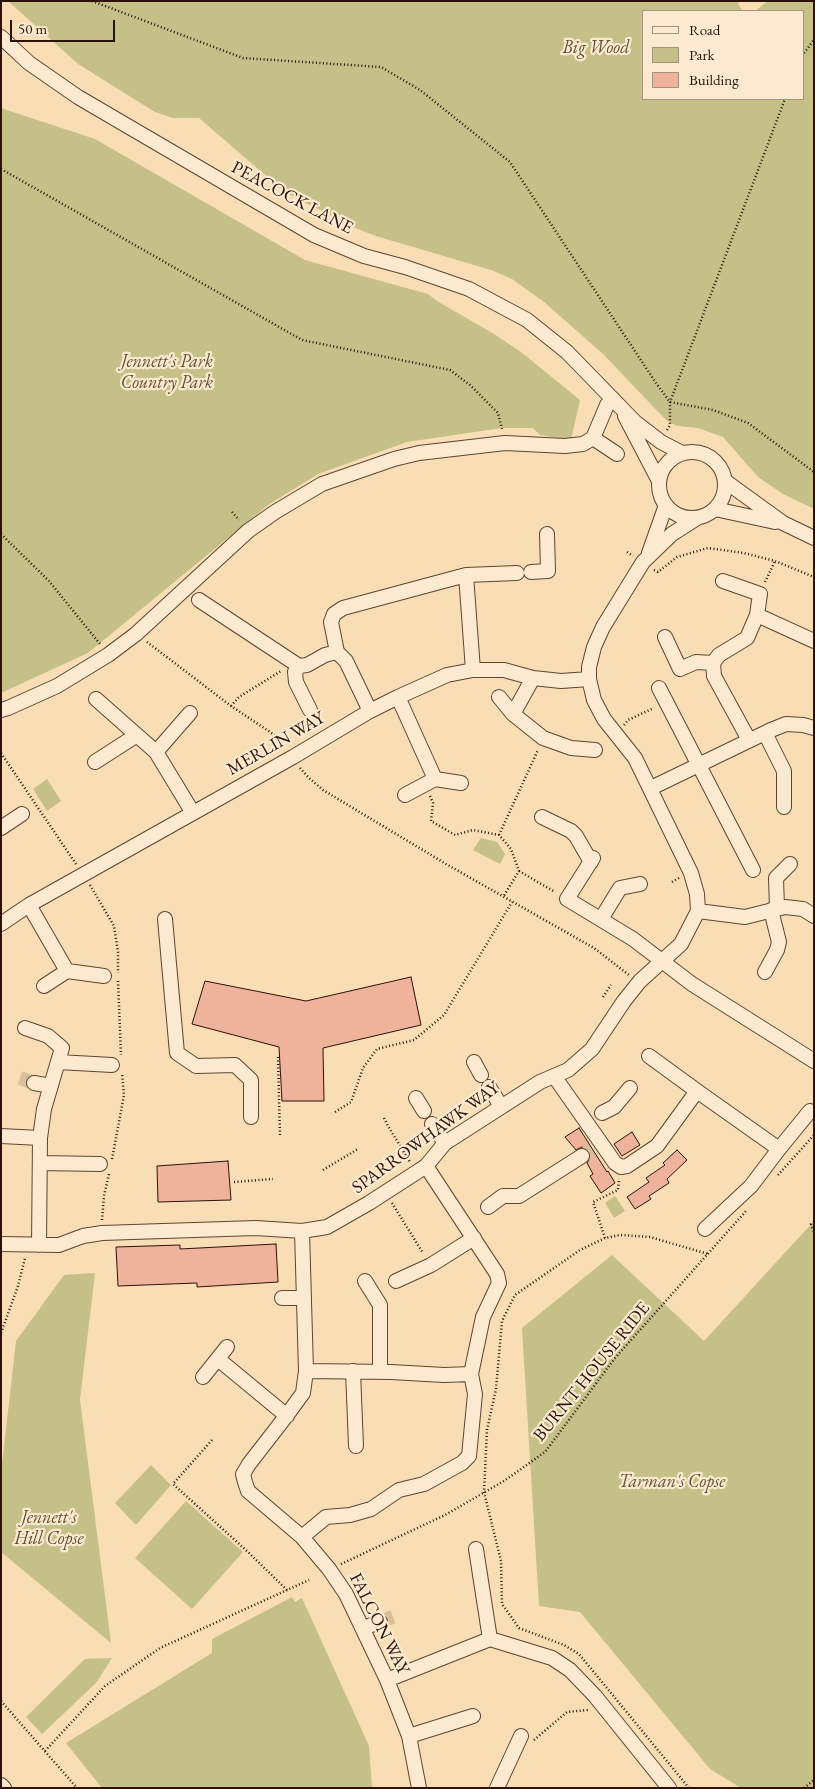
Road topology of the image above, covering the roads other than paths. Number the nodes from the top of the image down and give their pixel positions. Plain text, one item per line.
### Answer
1 (1, 37) edge
2 (616, 403) junction
3 (593, 438) junction
4 (682, 453) junction
5 (617, 454) dead end
6 (659, 481) junction
7 (725, 481) junction
8 (666, 505) junction
9 (715, 509) junction
10 (697, 518) junction
11 (783, 523) junction
12 (547, 534) dead end
13 (814, 538) edge
14 (648, 556) junction
15 (466, 575) junction
16 (722, 581) dead end
17 (199, 600) dead end
18 (757, 615) junction
19 (665, 637) dead end
20 (814, 641) edge
21 (337, 652) junction
22 (713, 663) junction
23 (296, 665) junction
24 (473, 670) junction
25 (533, 678) junction
26 (589, 679) junction
27 (660, 688) dead end
28 (398, 697) junction
29 (499, 697) dead end
30 (96, 699) dead end
31 (1, 710) edge
32 (310, 710) dead end
33 (370, 711) junction
34 (190, 714) dead end
35 (513, 714) junction
36 (814, 728) edge
37 (765, 733) junction
38 (137, 735) junction
39 (749, 740) junction
40 (595, 750) dead end
41 (156, 752) junction
42 (95, 762) dead end
43 (699, 765) junction
44 (430, 782) junction
45 (461, 783) dead end
46 (651, 788) junction
47 (405, 795) dead end
48 (784, 806) dead end
49 (193, 813) junction
50 (22, 814) dead end
51 (542, 817) dead end
52 (1, 828) edge
53 (790, 864) dead end
54 (753, 870) dead end
55 (640, 884) dead end
56 (29, 906) junction
57 (774, 909) junction
58 (698, 911) junction
59 (814, 916) edge
60 (165, 919) dead end
61 (600, 919) junction
62 (1, 924) edge
63 (662, 960) junction
64 (67, 971) junction
65 (765, 972) dead end
66 (104, 976) dead end
67 (44, 986) dead end
68 (24, 1028) dead end
69 (649, 1056) dead end
70 (814, 1061) edge
71 (58, 1062) junction
72 (474, 1062) dead end
73 (112, 1065) dead end
74 (481, 1075) dead end
75 (554, 1076) junction
76 (34, 1083) tunnel mouth
77 (51, 1086) junction
78 (489, 1087) dead end
79 (630, 1088) dead end
80 (697, 1090) junction
81 (416, 1098) dead end
82 (501, 1106) junction
83 (424, 1111) dead end
84 (810, 1111) dead end
85 (251, 1116) dead end
86 (595, 1118) junction
87 (432, 1124) dead end
88 (1, 1136) edge
89 (40, 1138) junction
90 (445, 1143) junction
91 (778, 1149) junction
92 (592, 1150) junction
93 (40, 1163) junction
94 (100, 1164) dead end
95 (422, 1169) junction
96 (488, 1207) dead end
97 (705, 1229) dead end
98 (302, 1231) junction
99 (474, 1238) junction
100 (1, 1244) edge
101 (39, 1245) junction
102 (365, 1281) dead end
103 (396, 1281) dead end
104 (282, 1298) dead end
105 (304, 1298) junction
106 (227, 1347) dead end
107 (218, 1358) junction
108 (306, 1371) junction
109 (353, 1372) junction
110 (380, 1372) junction
111 (471, 1374) junction
112 (203, 1377) dead end
113 (287, 1416) junction
114 (356, 1446) dead end
115 (302, 1537) junction
116 (476, 1549) dead end
117 (380, 1622) tunnel mouth
118 (364, 1628) junction
119 (490, 1639) junction
120 (387, 1680) junction
121 (473, 1716) dead end
122 (409, 1736) junction
123 (519, 1740) road end
124 (419, 1788) edge
125 (497, 1788) edge
126 (669, 1788) edge

1 - 2 street, PEACOCK LANE
2 - 3 street
2 - 4 street, PEACOCK LANE
2 - 6 street, PEACOCK LANE
3 - 5 street
3 - 31 street
4 - 6 street
4 - 7 street
6 - 8 street
7 - 9 street
7 - 11 street
8 - 10 street
8 - 14 street
9 - 10 street
9 - 11 street
10 - 14 street
11 - 13 street
12 - 15 street
14 - 26 street
15 - 21 street
15 - 24 street
16 - 18 street
17 - 23 street
18 - 20 street
18 - 22 street
19 - 22 street
21 - 23 street
21 - 33 street
22 - 39 street
23 - 32 street
24 - 25 street, MERLIN WAY
24 - 28 street, MERLIN WAY
25 - 26 street, MERLIN WAY
25 - 35 street
26 - 46 street
27 - 43 street
28 - 33 street, MERLIN WAY
28 - 44 street
29 - 35 street
30 - 38 street
33 - 49 street, MERLIN WAY
34 - 41 street
35 - 40 street
36 - 37 street
37 - 39 street
37 - 48 street
38 - 41 street
38 - 42 street
39 - 43 street
41 - 49 street
43 - 46 street
43 - 54 street
44 - 45 street
44 - 47 street
46 - 58 street
49 - 56 street, MERLIN WAY
50 - 52 street
51 - 61 street
53 - 57 street
55 - 61 street
56 - 62 street, MERLIN WAY
56 - 64 street
57 - 58 street
57 - 59 street
57 - 65 street
58 - 63 street, SPARROWHAWK WAY
60 - 85 street
61 - 63 street
63 - 70 street
63 - 75 street, SPARROWHAWK WAY
64 - 66 street
64 - 67 street
68 - 71 street
69 - 80 street
71 - 73 street
71 - 77 street
72 - 74 street
75 - 82 street, SPARROWHAWK WAY
75 - 86 street
76 - 77 street
77 - 89 street
78 - 82 street
79 - 86 street
80 - 91 street
80 - 92 street
81 - 83 street
82 - 90 street, SPARROWHAWK WAY
84 - 91 street
86 - 92 street
87 - 90 street
88 - 89 street
89 - 93 street
90 - 95 street, SPARROWHAWK WAY
91 - 97 street
92 - 96 street
93 - 94 street
93 - 101 street
95 - 98 street, SPARROWHAWK WAY
95 - 99 street
98 - 101 street, SPARROWHAWK WAY
98 - 105 street, FALCON WAY
99 - 103 street
99 - 111 street
100 - 101 street, SPARROWHAWK WAY
102 - 110 street
104 - 105 street
105 - 108 street, FALCON WAY
106 - 107 street
107 - 112 street
107 - 113 street
108 - 109 street
108 - 113 street, FALCON WAY
109 - 110 street
109 - 114 street
110 - 111 street
111 - 115 street
113 - 115 street, FALCON WAY
115 - 118 street, FALCON WAY
116 - 119 street
117 - 118 street
118 - 120 street, FALCON WAY
119 - 120 street
119 - 126 street
120 - 122 street, FALCON WAY
121 - 122 street
122 - 124 street, FALCON WAY
123 - 125 street

